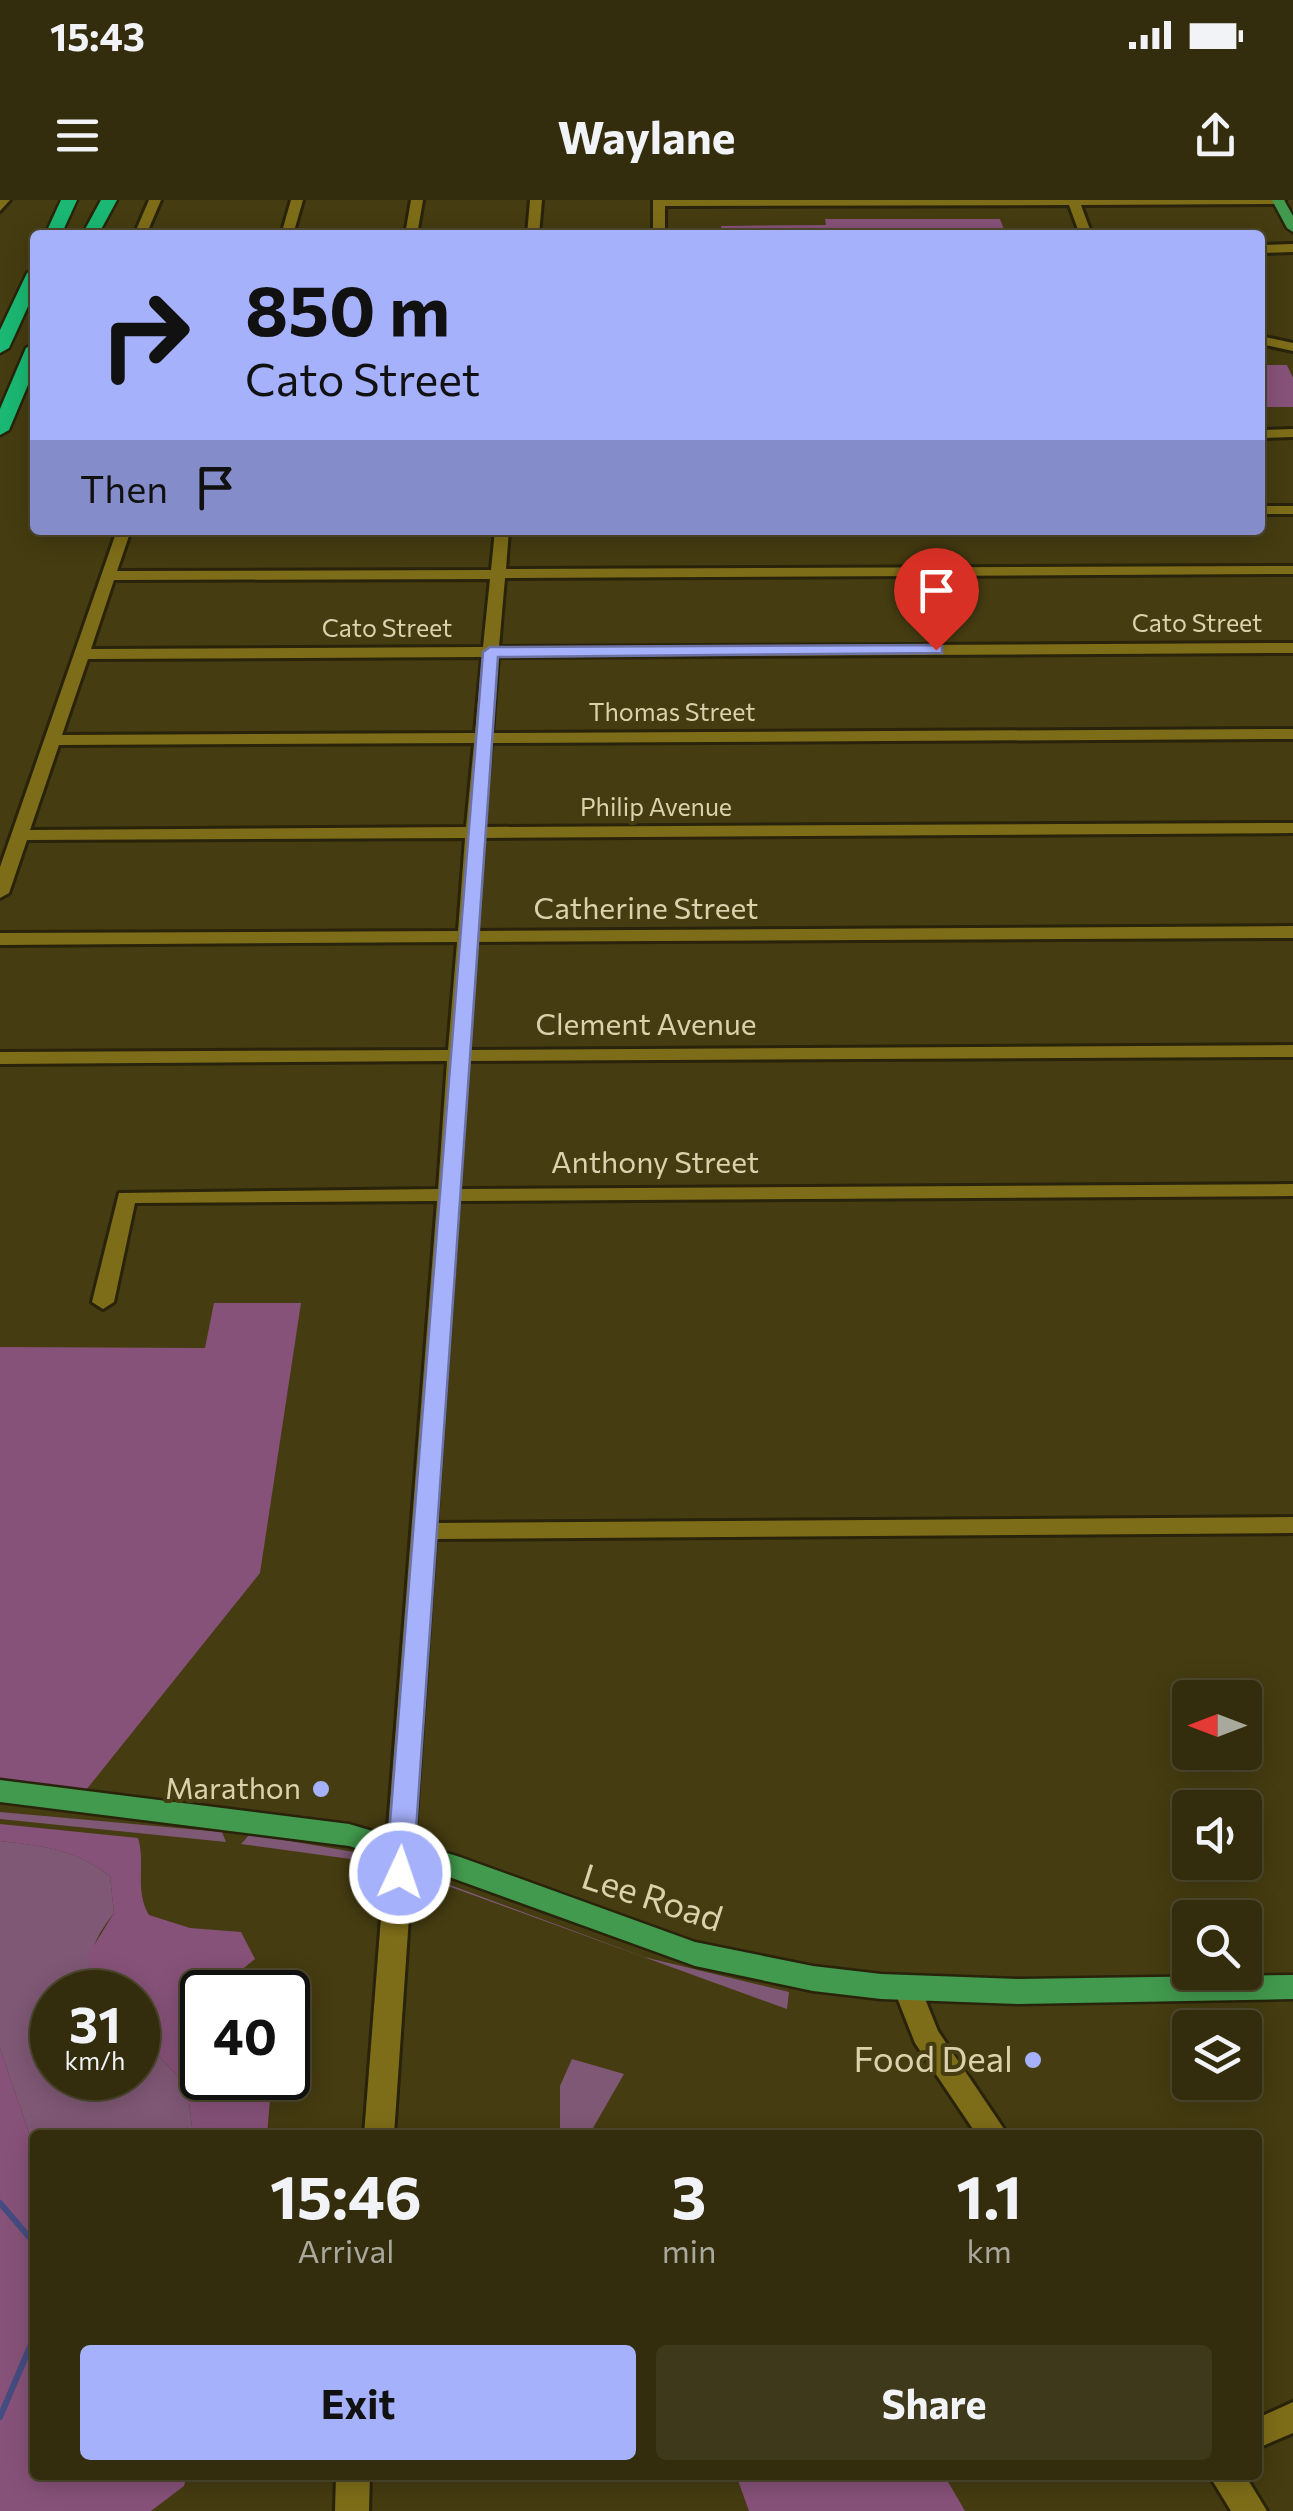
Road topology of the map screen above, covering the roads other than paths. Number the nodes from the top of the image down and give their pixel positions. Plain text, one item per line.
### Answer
1 (4, 200) edge
2 (69, 200) edge
3 (97, 200) edge
4 (109, 200) edge
5 (155, 200) edge
6 (298, 200) edge
7 (417, 200) edge
8 (536, 200) edge
9 (1279, 200) edge
10 (659, 202) edge
11 (1074, 202) edge
12 (0, 208) edge
13 (1293, 228) edge
14 (55, 230) edge
15 (84, 230) edge
16 (93, 230) edge
17 (142, 230) edge
18 (289, 230) edge
19 (412, 230) edge
20 (533, 230) edge
21 (659, 230) edge
22 (1084, 230) edge
23 (1293, 248) edge
24 (1265, 249) edge
25 (30, 284) edge
26 (1265, 341) edge
27 (1293, 347) edge
28 (0, 348) edge
29 (30, 360) edge
30 (0, 430) edge
31 (1265, 434) edge
32 (1293, 434) edge
33 (1265, 510) edge
34 (1293, 510) edge
35 (122, 535) edge
36 (501, 535) edge
37 (1293, 570) edge
38 (497, 574) junction
39 (108, 576) junction
40 (1293, 648) edge
41 (490, 652) junction
42 (82, 654) junction
43 (1293, 734) edge
44 (482, 738) junction
45 (52, 740) junction
46 (1293, 828) edge
47 (474, 833) junction
48 (20, 835) junction
49 (0, 893) edge
50 (1293, 932) edge
51 (467, 937) junction
52 (0, 939) edge
53 (1293, 1052) edge
54 (458, 1056) junction
55 (0, 1058) edge
56 (1293, 1190) edge
57 (448, 1194) junction
58 (103, 1302) dead end
59 (1293, 1525) edge
60 (426, 1532) junction
61 (0, 1791) edge
62 (400, 1847) junction
63 (907, 1987) junction
64 (1293, 1987) edge
65 (379, 2130) edge
66 (990, 2130) edge
67 (1293, 2417) edge
68 (1262, 2431) edge
69 (353, 2480) edge
70 (1229, 2480) edge
71 (352, 2511) edge
72 (1250, 2511) edge

1 - 12 street
2 - 14 highway
3 - 15 highway
4 - 16 highway
5 - 17 street
6 - 18 street
7 - 19 street
8 - 20 street
9 - 11 street
9 - 13 main road
10 - 11 street
10 - 21 street
11 - 22 street
23 - 24 street
25 - 28 highway
26 - 27 street
29 - 30 highway
31 - 32 street
33 - 34 street
35 - 39 street
36 - 38 street
37 - 38 street
38 - 39 street
38 - 41 street
39 - 42 street
40 - 41 street, Cato Street
41 - 42 street, Cato Street
41 - 44 street
42 - 45 street
43 - 44 street, Thomas Street
44 - 45 street, Thomas Street
44 - 47 street
45 - 48 street
46 - 47 street, Philip Avenue
47 - 48 street, Philip Avenue
47 - 51 street
48 - 49 street
50 - 51 street, Catherine Street
51 - 52 street, Catherine Street
51 - 54 street
53 - 54 street, Clement Avenue
54 - 55 street, Clement Avenue
54 - 57 street
56 - 57 street, Anthony Street
57 - 58 street, Anthony Street
57 - 60 street
59 - 60 street
60 - 62 street
61 - 62 main road, Lee Road
62 - 63 main road, Lee Road
62 - 65 street
63 - 64 main road, Lee Road
63 - 66 street
67 - 68 street
69 - 71 street
70 - 72 street

